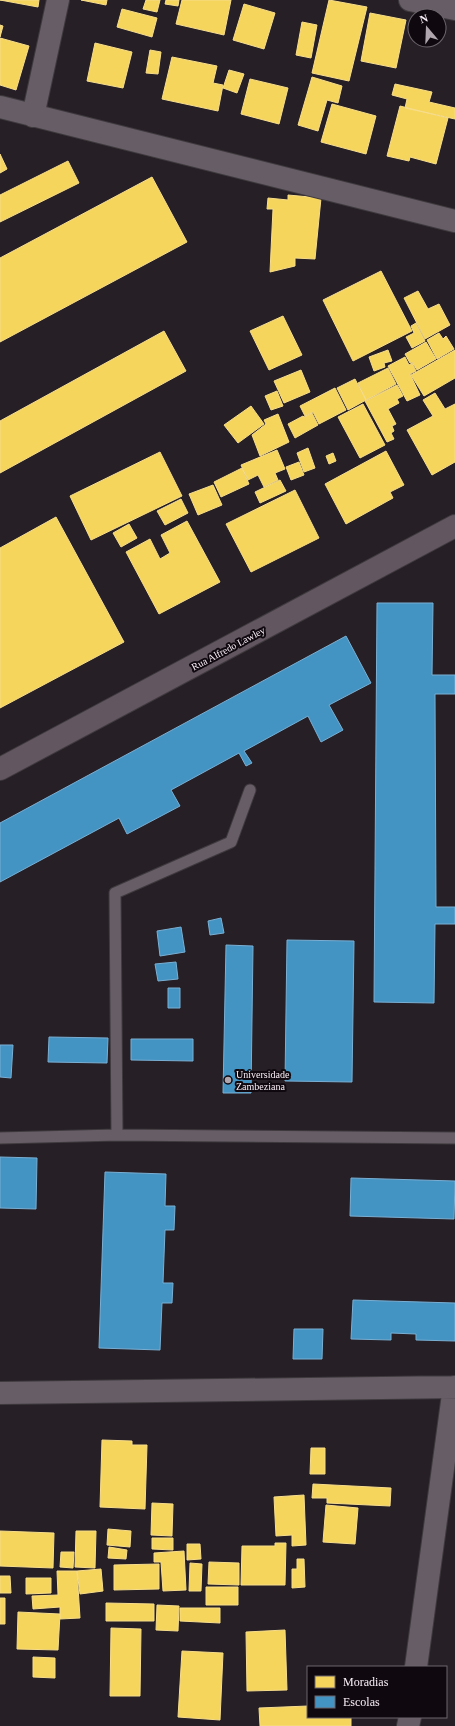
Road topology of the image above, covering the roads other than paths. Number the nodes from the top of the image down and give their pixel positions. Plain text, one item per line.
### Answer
1 (58, 0) edge
2 (410, 0) edge
3 (455, 9) edge
4 (0, 106) edge
5 (33, 116) junction
6 (455, 221) edge
7 (455, 526) edge
8 (0, 769) edge
9 (250, 790) dead end
10 (117, 1135) junction
11 (0, 1138) edge
12 (455, 1138) edge
13 (454, 1387) edge
14 (0, 1393) edge
15 (416, 1666) edge

1 - 5 street
2 - 3 street
4 - 5 street
5 - 6 street
7 - 8 main road, Rua Alfredo Lawley
9 - 10 lane
10 - 11 lane
10 - 12 lane
13 - 14 street
13 - 15 street

